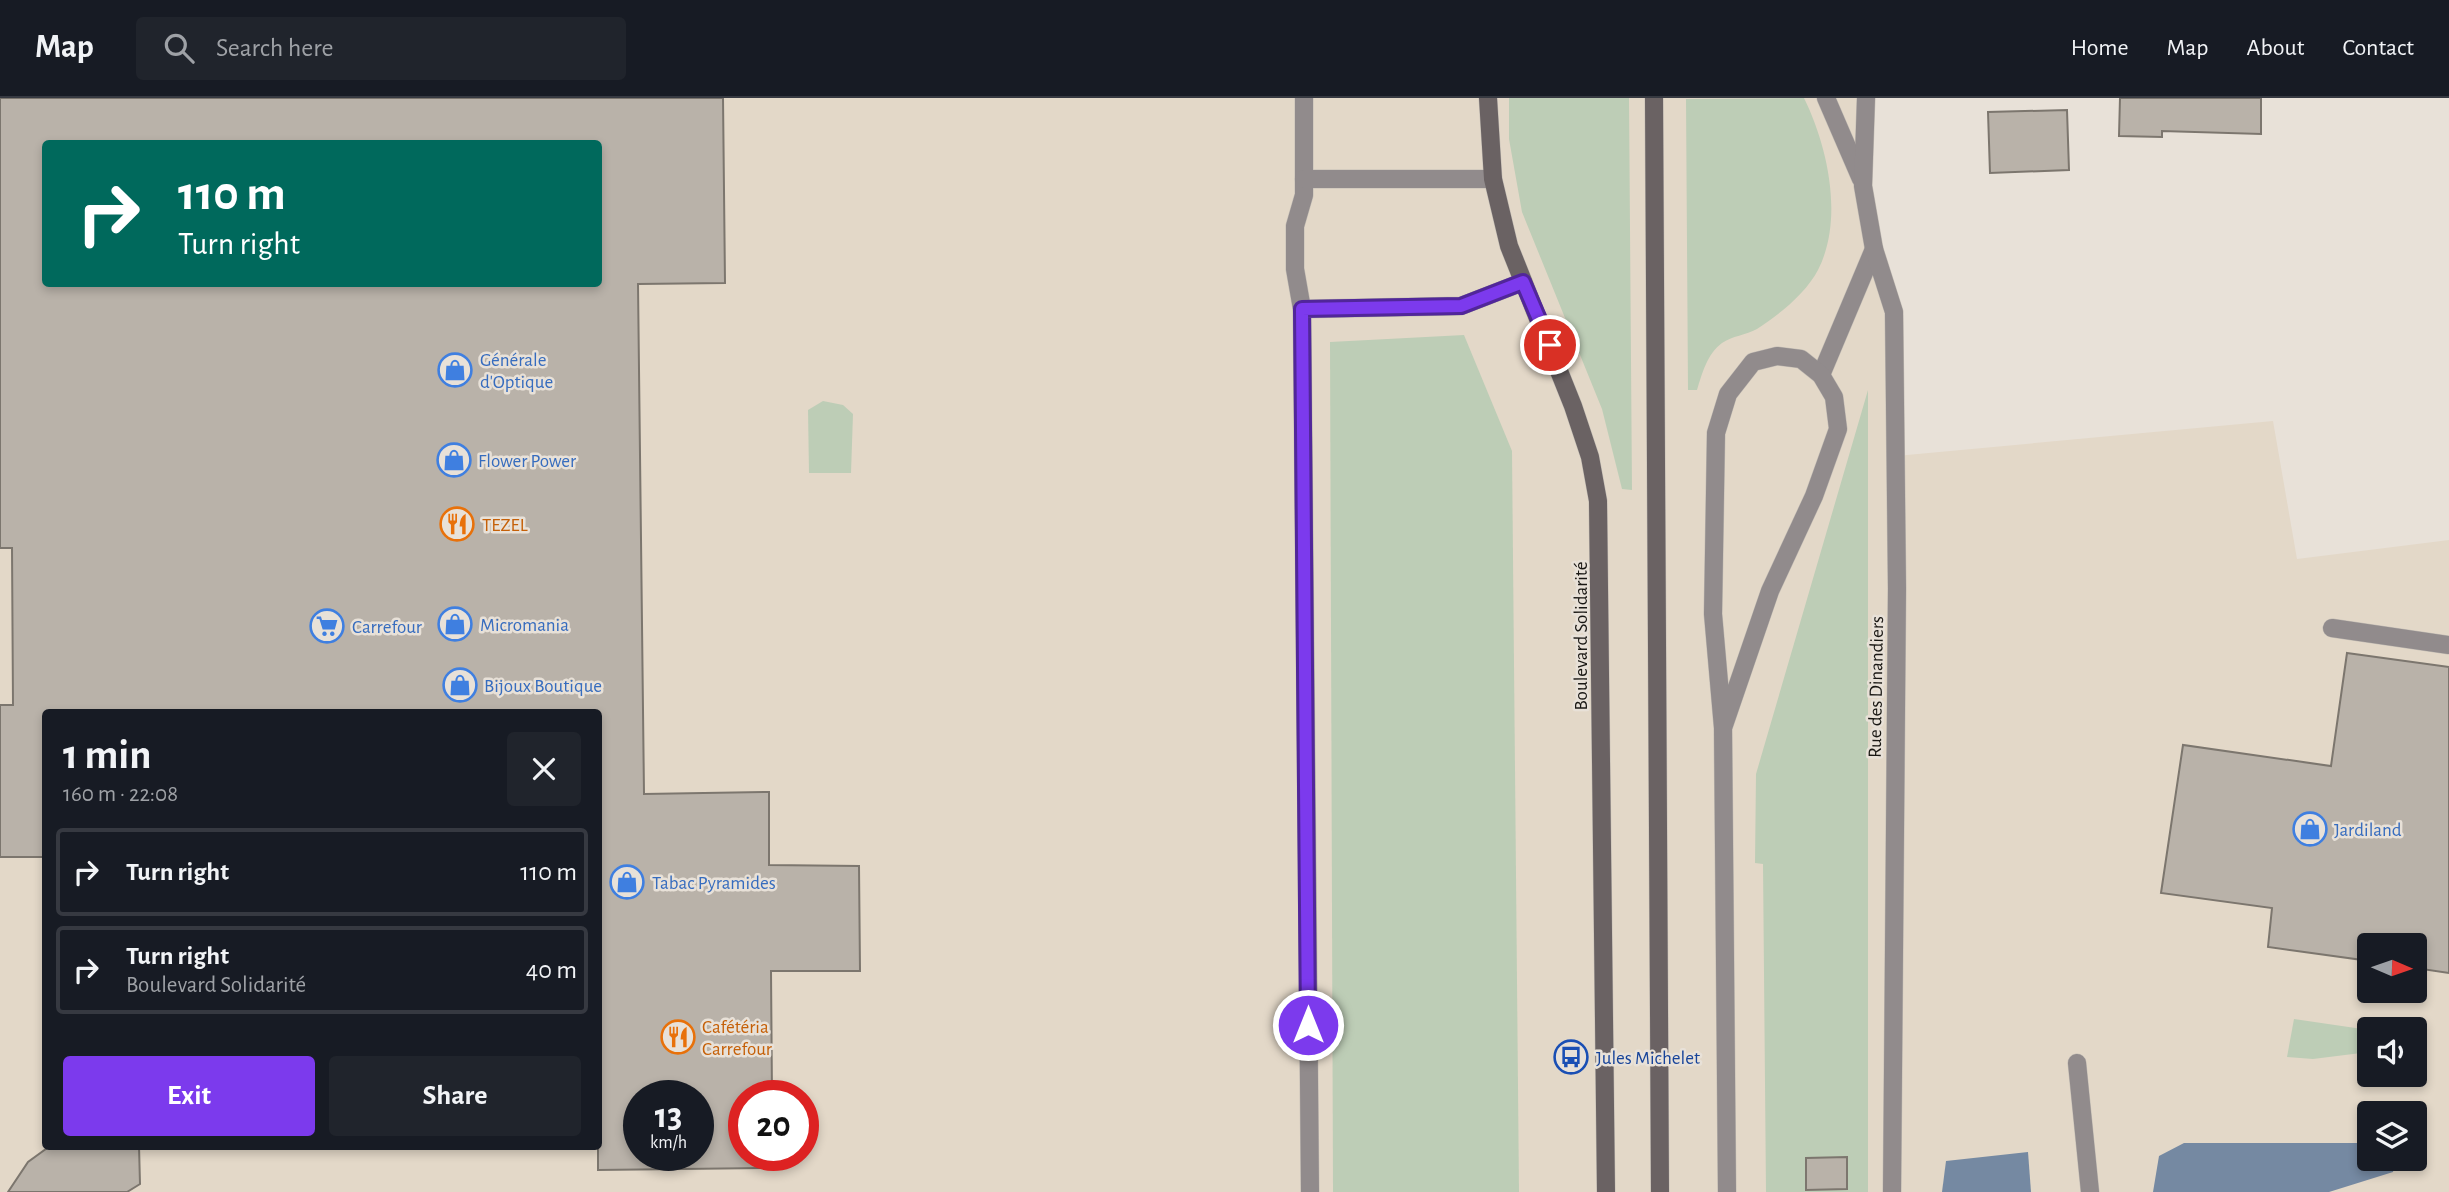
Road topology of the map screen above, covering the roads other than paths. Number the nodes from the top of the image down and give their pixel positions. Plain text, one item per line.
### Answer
1 (1304, 98) edge
2 (1488, 98) edge
3 (1654, 98) edge
4 (1826, 98) edge
5 (1866, 98) edge
6 (1304, 179) junction
7 (1493, 179) junction
8 (1863, 186) junction
9 (1874, 250) junction
10 (1523, 282) junction
11 (1301, 302) junction
12 (1821, 375) junction
13 (2332, 628) dead end
14 (2449, 645) edge
15 (1723, 729) junction
16 (2077, 1063) dead end
17 (1310, 1192) edge
18 (1606, 1192) edge
19 (1660, 1192) edge
20 (1727, 1192) edge
21 (1892, 1192) edge
22 (2090, 1192) edge

1 - 6 street
2 - 7 main road, Boulevard Solidarité
3 - 19 main road
4 - 8 street, Rue des Dinandiers
5 - 8 street, Rue des Dinandiers
6 - 7 street
6 - 11 street
7 - 10 main road, Boulevard Solidarité
8 - 9 street, Rue des Dinandiers
9 - 12 street
9 - 21 street, Rue des Dinandiers
10 - 11 street
10 - 18 main road, Boulevard Solidarité
11 - 17 street
12 - 15 street
12 - 15 street
13 - 14 street
15 - 20 street
16 - 22 street

